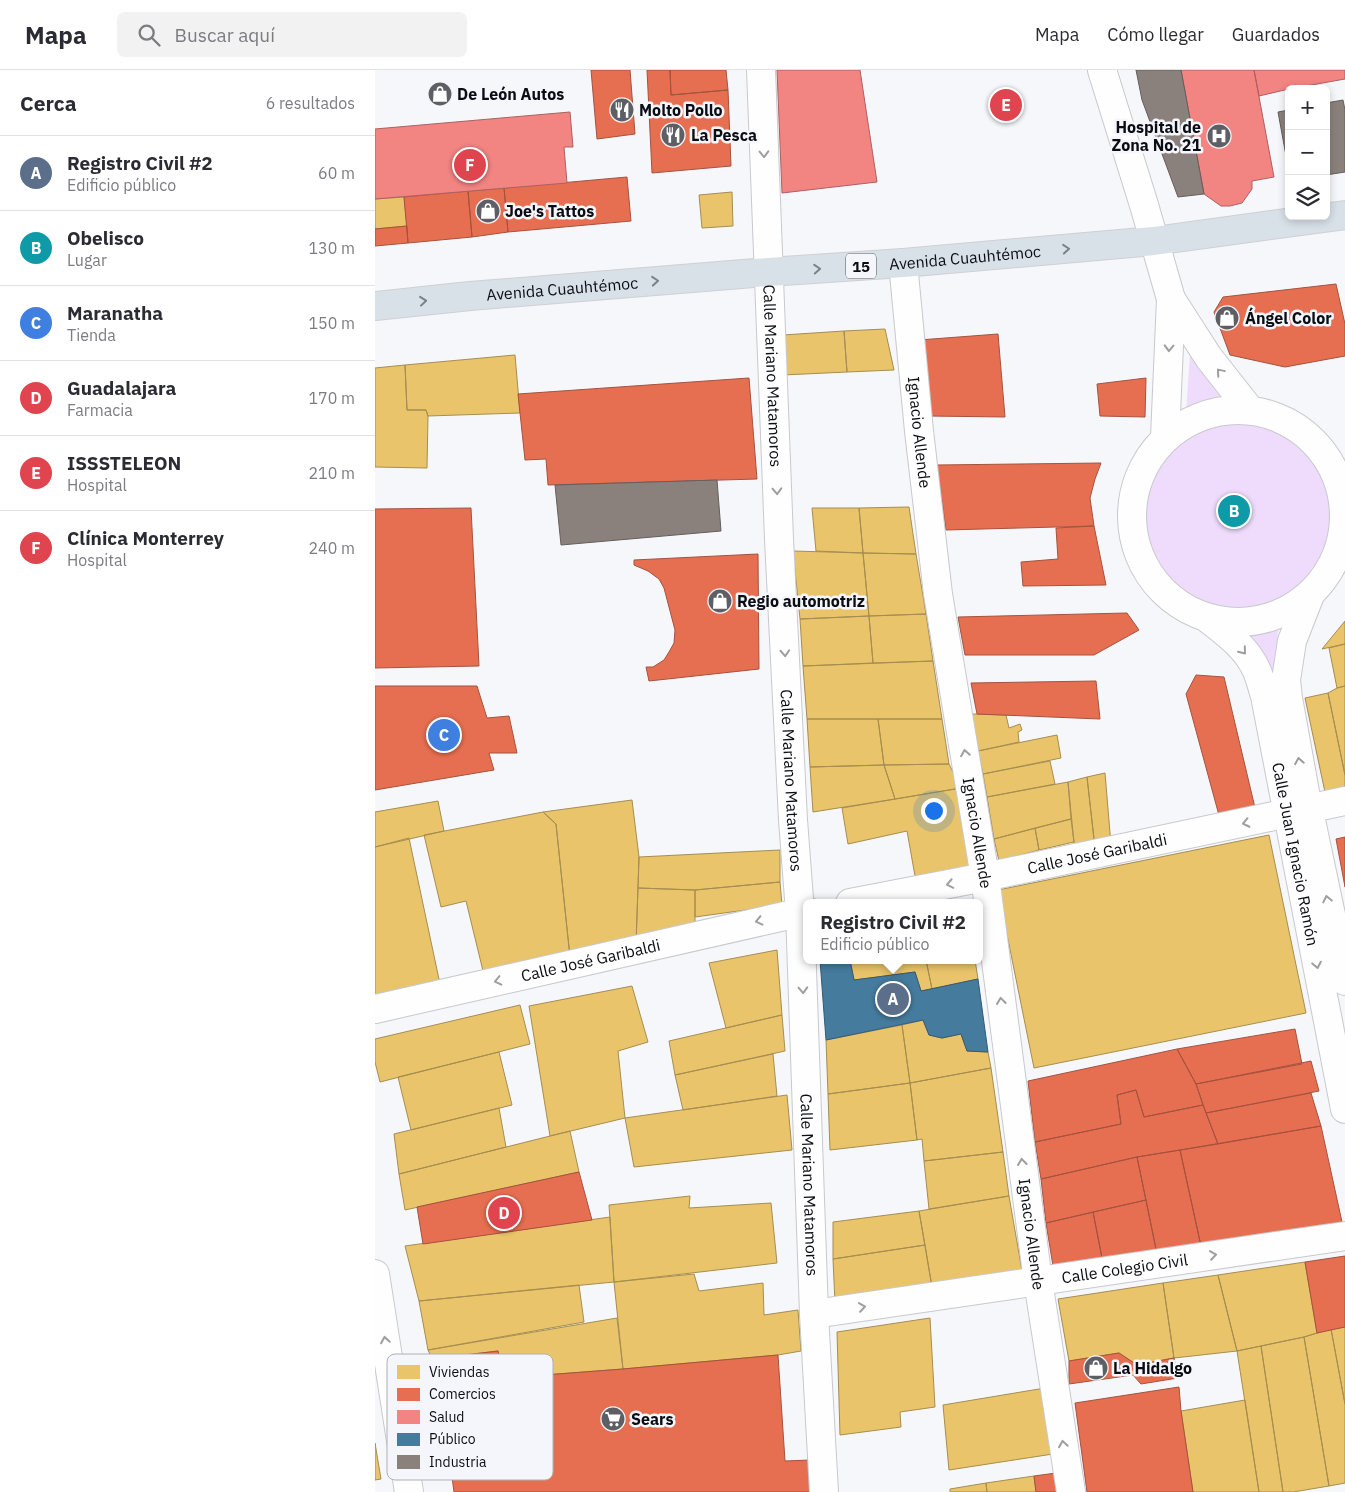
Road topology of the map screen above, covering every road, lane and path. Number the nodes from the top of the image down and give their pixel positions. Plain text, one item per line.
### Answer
1 (761, 70) edge
2 (1102, 70) edge
3 (1345, 215) edge
4 (1155, 241) junction
5 (903, 263) junction
6 (768, 272) junction
7 (1171, 299) junction
8 (375, 306) edge
9 (1250, 410) junction
10 (1165, 437) junction
11 (1310, 595) junction
12 (1207, 618) junction
13 (1345, 801) edge
14 (1298, 811) junction
15 (985, 877) junction
16 (870, 899) edge
17 (803, 912) edge
18 (804, 964) edge
19 (1345, 981) edge
20 (375, 1009) edge
21 (1345, 1109) edge
22 (1345, 1236) edge
23 (375, 1274) edge
24 (1038, 1281) junction
25 (814, 1314) junction
26 (387, 1354) edge
27 (824, 1492) edge
28 (1071, 1492) edge

1 -> 6 street, Calle Mariano Matamoros
2 - 4 street
3 - 4 highway, Avenida Cuauhtémoc / 15
5 -> 4 highway, Avenida Cuauhtémoc / 15
4 - 7 street
6 -> 5 highway, Avenida Cuauhtémoc / 15
15 -> 5 street, Ignacio Allende
8 -> 6 highway, Avenida Cuauhtémoc / 15
6 -> 17 street, Calle Mariano Matamoros
9 -> 7 street
7 -> 10 street
9 - 10 street
9 - 11 street
10 - 12 street
11 - 12 street
14 -> 11 street, Calle Juan Ignacio Ramón
12 -> 14 street, Calle Juan Ignacio Ramón
13 - 14 street, Calle José Garibaldi
14 -> 15 street, Calle José Garibaldi
19 -> 14 street, Calle Juan Ignacio Ramón
14 -> 21 street, Calle Juan Ignacio Ramón
15 -> 16 street, Calle José Garibaldi
24 -> 15 street, Ignacio Allende
17 -> 20 street, Calle José Garibaldi
18 -> 25 street, Calle Mariano Matamoros
24 -> 22 street, Calle Colegio Civil
26 -> 23 street
25 -> 24 street, Calle Colegio Civil
28 -> 24 street, Ignacio Allende
25 - 27 street, Calle Mariano Matamoros

